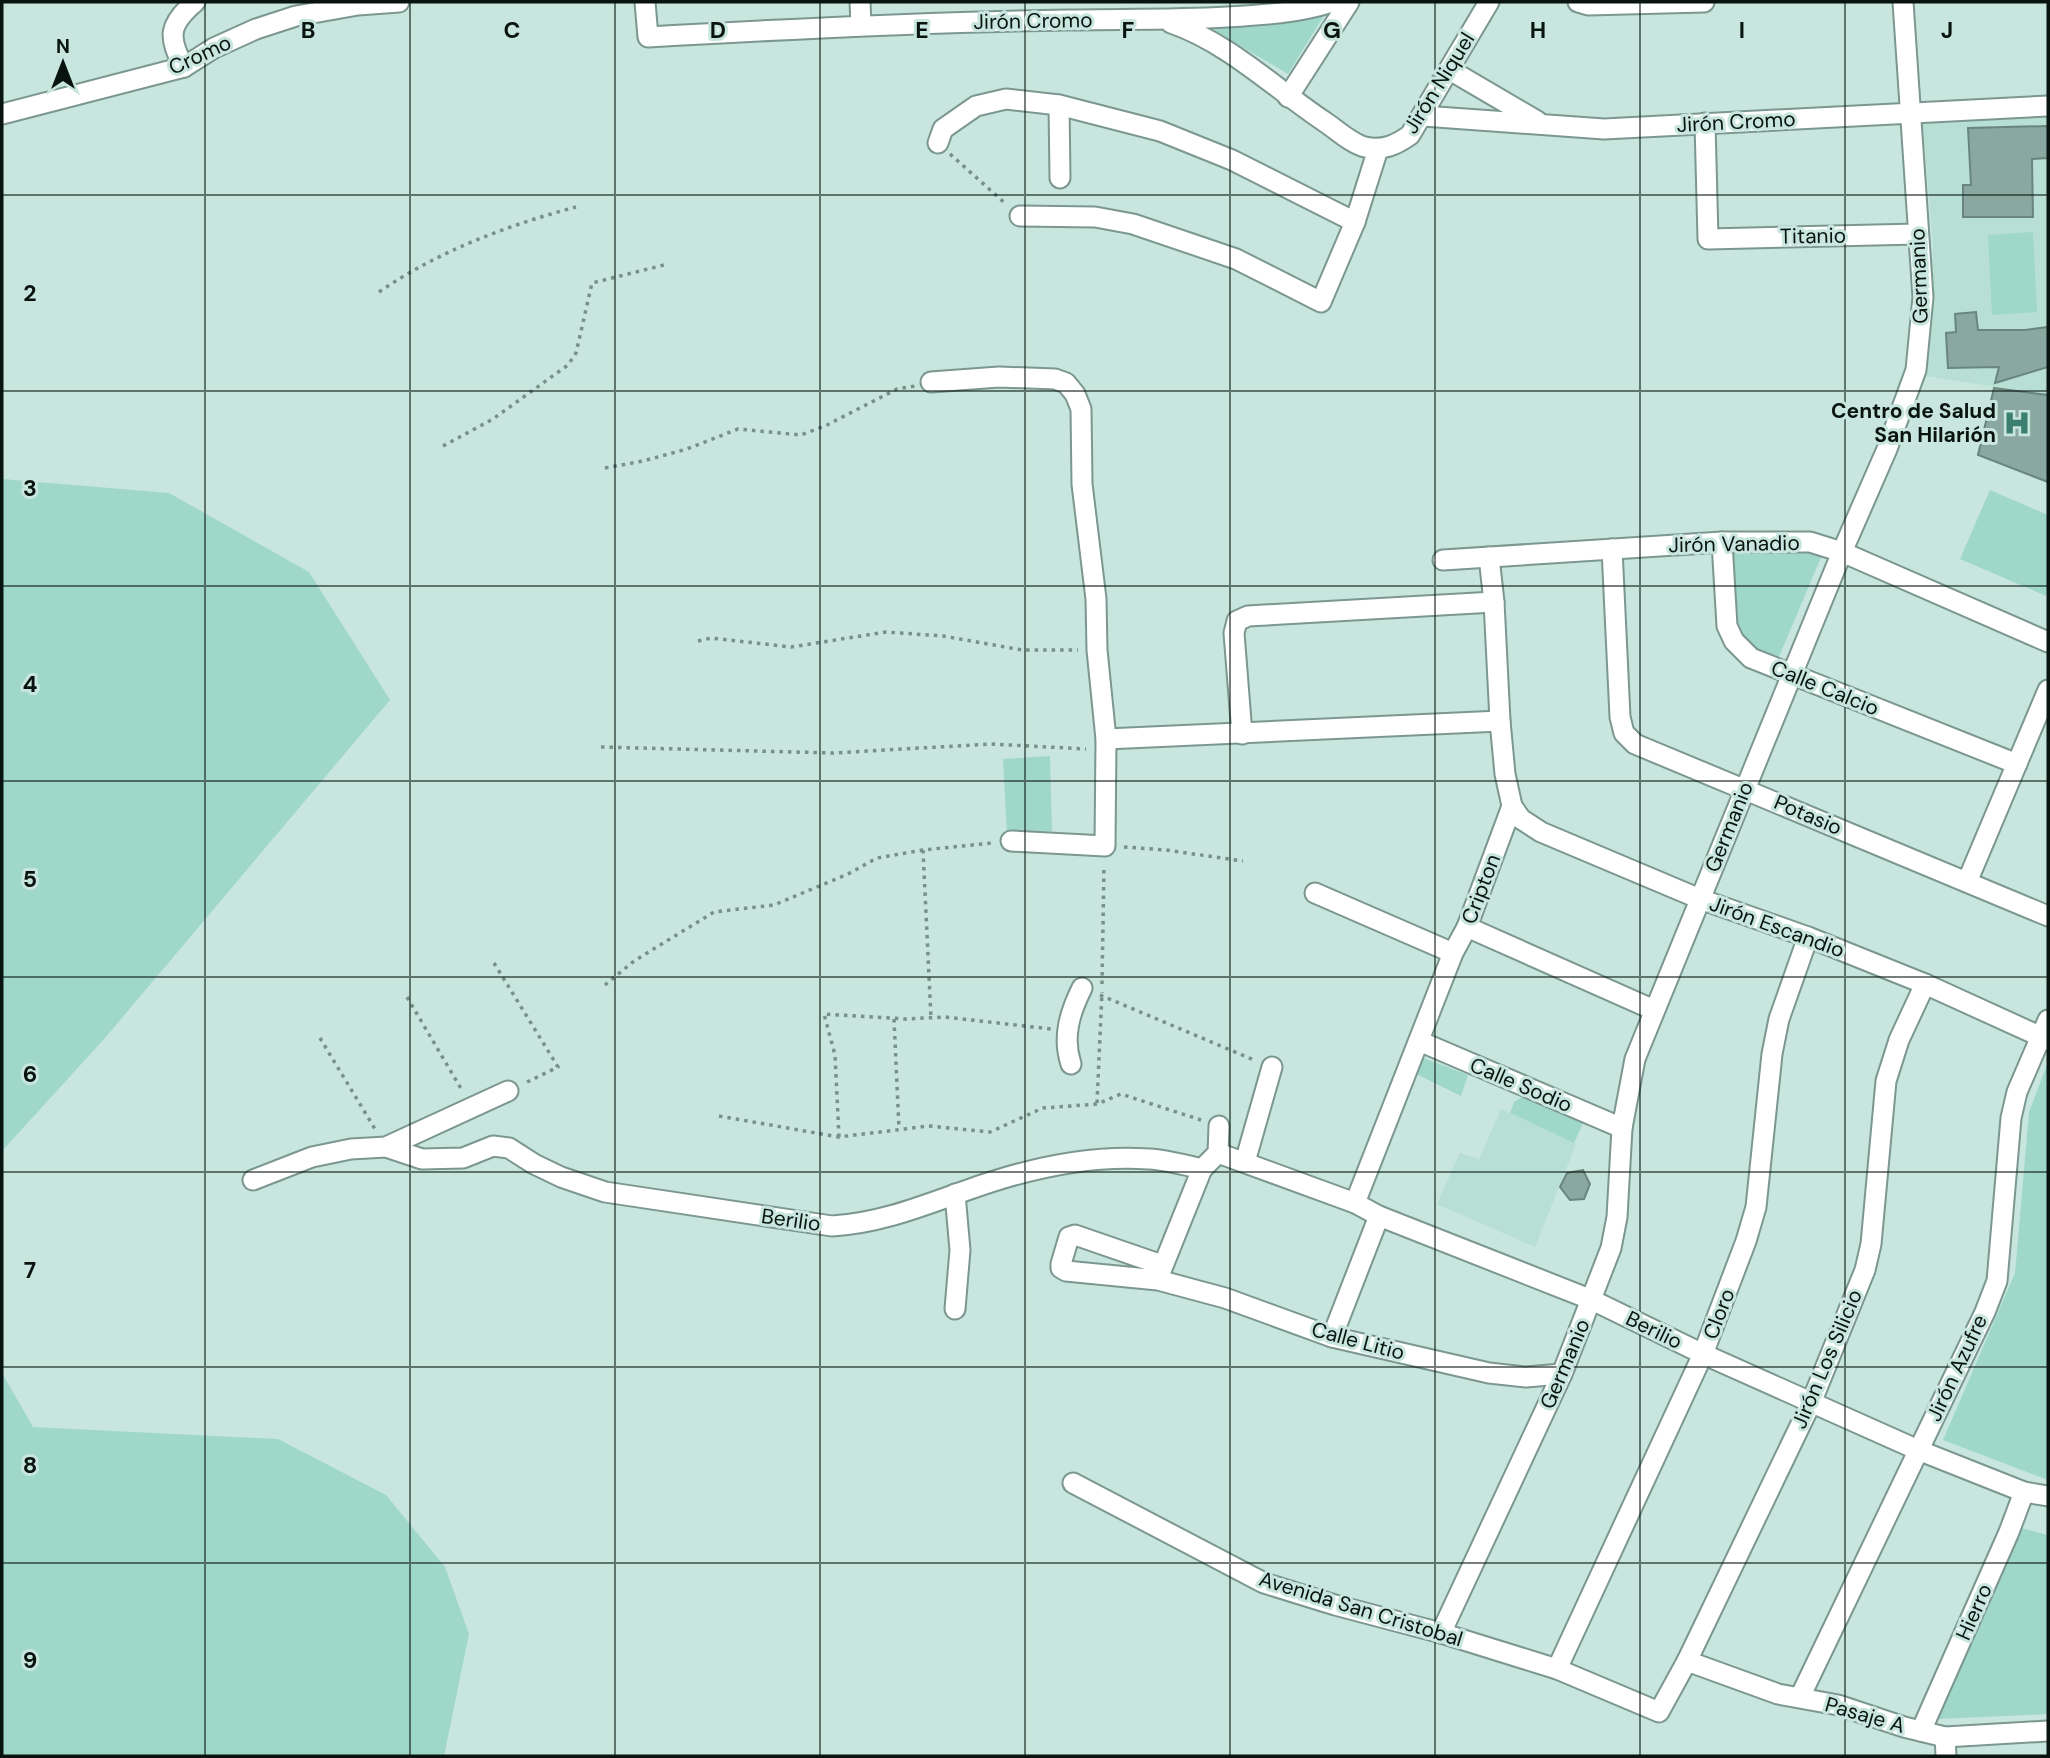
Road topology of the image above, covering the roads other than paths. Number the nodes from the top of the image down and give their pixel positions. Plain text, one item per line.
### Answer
1 (195, 2) edge
2 (398, 2) edge
3 (645, 2) edge
4 (860, 2) edge
5 (1332, 2) edge
6 (1349, 2) edge
7 (1489, 2) edge
8 (1578, 2) edge
9 (1704, 2) edge
10 (1903, 2) edge
11 (1069, 11) edge
12 (1164, 21) junction
13 (862, 24) junction
14 (184, 67) junction
15 (1450, 70) junction
16 (1288, 97) junction
17 (1059, 105) junction
18 (2048, 106) edge
19 (2, 114) edge
20 (1910, 114) junction
21 (1423, 116) junction
22 (1705, 122) junction
23 (1540, 123) junction
24 (939, 143) road end
25 (1378, 149) junction
26 (1060, 178) dead end
27 (1020, 216) road end
28 (1355, 222) junction
29 (1918, 234) junction
30 (931, 382) road end
31 (1721, 541) junction
32 (1612, 549) junction
33 (1842, 552) junction
34 (1489, 557) junction
35 (1443, 560) dead end
36 (1494, 601) junction
37 (2048, 642) edge
38 (1791, 676) junction
39 (2048, 690) edge
40 (1500, 721) junction
41 (1242, 734) junction
42 (1106, 744) junction
43 (2017, 764) junction
44 (1745, 789) junction
45 (1512, 806) junction
46 (1011, 841) road end
47 (1967, 882) junction
48 (1315, 893) dead end
49 (1700, 899) junction
50 (2048, 916) edge
51 (1467, 928) junction
52 (1808, 937) junction
53 (1453, 953) junction
54 (1925, 984) junction
55 (1082, 988) road end
56 (1654, 1010) junction
57 (2046, 1032) edge
58 (1419, 1041) junction
59 (1071, 1064) dead end
60 (1272, 1067) road end
61 (508, 1091) road end
62 (1219, 1126) road end
63 (1622, 1128) junction
64 (386, 1147) junction
65 (1218, 1153) junction
66 (1245, 1162) junction
67 (1202, 1169) junction
68 (253, 1180) dead end
69 (955, 1194) junction
70 (1355, 1203) junction
71 (1378, 1216) junction
72 (1592, 1300) junction
73 (955, 1309) dead end
74 (1332, 1337) junction
75 (1703, 1354) junction
76 (1562, 1374) junction
77 (1811, 1403) junction
78 (1918, 1450) junction
79 (1073, 1483) dead end
80 (2024, 1492) junction
81 (2048, 1496) edge
82 (1441, 1633) junction
83 (1687, 1661) junction
84 (1557, 1669) junction
85 (1800, 1698) junction
86 (1659, 1712) joint
87 (1921, 1731) junction
88 (2048, 1731) edge
89 (1946, 1747) edge

1 - 14 street
2 - 14 street, Cromo
3 - 13 street, Jirón Cromo
4 - 13 street
5 - 12 street, Jirón Cromo
6 - 16 street
7 - 15 street, Jirón Niquel
8 - 9 street
10 - 20 street, Germanio
11 - 12 street, Jirón Cromo
11 - 13 street, Jirón Cromo
12 - 16 street
14 - 19 street, Cromo
15 - 21 street, Jirón Niquel
15 - 23 street
16 - 25 street
17 - 24 street
17 - 26 street
17 - 28 street
18 - 20 street, Jirón Cromo
20 - 22 street, Jirón Cromo
20 - 29 street, Germanio
21 - 23 street, Jirón Cromo
21 - 25 street, Jirón Niquel
22 - 23 street, Jirón Cromo
22 - 29 street, Titanio
25 - 28 street
27 - 28 street
29 - 33 street, Germanio
30 - 42 street
31 - 32 street, Jirón Vanadio
31 - 33 street, Jirón Vanadio
31 - 38 street, Calle Calcio
32 - 34 street, Jirón Vanadio
32 - 44 street, Potasio
33 - 37 street, Jirón Vanadio
33 - 38 street, Germanio
34 - 35 street, Jirón Vanadio
34 - 36 street
36 - 40 street
36 - 41 street
38 - 43 street, Calle Calcio
38 - 44 street, Germanio
39 - 43 street
40 - 41 street
40 - 45 street
41 - 42 street
42 - 46 street
43 - 47 street
44 - 47 street, Potasio
44 - 49 street, Germanio
45 - 49 street, Jirón Escandio
45 - 51 street, Cripton
47 - 50 street, Potasio
48 - 53 street
49 - 52 street, Jirón Escandio
49 - 56 street, Germanio
51 - 53 street, Cripton
51 - 56 street
52 - 54 street, Jirón Escandio
52 - 75 street, Cloro
53 - 58 street, Cripton
54 - 57 street, Jirón Escandio
54 - 77 street, Jirón Los Silicio
55 - 59 street
56 - 63 street, Germanio
57 - 78 street, Jirón Azufre
58 - 63 street, Calle Sodio
58 - 70 street, Cripton
60 - 66 street
61 - 64 street
62 - 65 street
63 - 72 street, Germanio
64 - 68 street
64 - 69 street, Berilio
65 - 66 street, Berilio
65 - 67 street
66 - 70 street, Berilio
67 - 69 street, Berilio
67 - 74 street, Calle Litio
69 - 73 street
70 - 71 street, Berilio
71 - 72 street, Berilio
71 - 74 street
72 - 75 street, Berilio
72 - 76 street, Germanio
74 - 76 street, Calle Litio
75 - 77 street, Berilio
75 - 84 street, Cloro
76 - 82 street, Germanio
77 - 78 street, Berilio
77 - 83 street, Jirón Los Silicio
78 - 80 street, Berilio
78 - 85 street, Jirón Azufre
79 - 82 street, Avenida San Cristobal
80 - 81 street, Berilio
80 - 87 street, Hierro
82 - 84 street, Avenida San Cristobal
83 - 85 street, Pasaje A
83 - 86 street, Jirón Los Silicio
84 - 86 street, Avenida San Cristobal
85 - 87 street, Pasaje A
87 - 89 street, Pasaje A
88 - 89 street, Pasaje A

